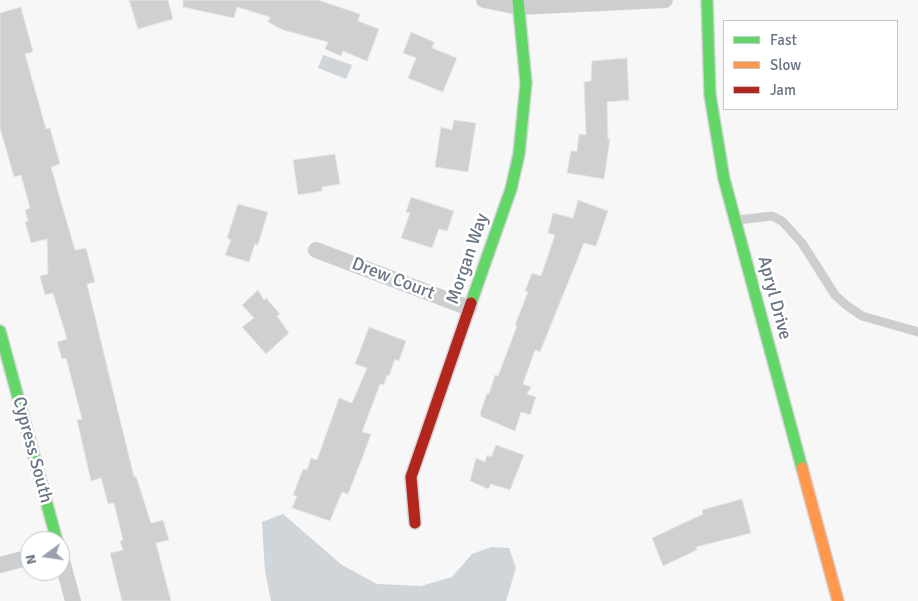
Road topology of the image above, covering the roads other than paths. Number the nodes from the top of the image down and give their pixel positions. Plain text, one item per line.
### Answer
1 (484, 0) edge
2 (665, 0) edge
3 (707, 0) edge
4 (519, 3) edge
5 (735, 220) junction
6 (316, 250) dead end
7 (469, 308) junction
8 (0, 330) edge
9 (918, 332) edge
10 (415, 524) dead end
11 (54, 531) edge
12 (20, 560) edge
13 (0, 565) edge
14 (68, 581) edge
15 (73, 601) edge
16 (838, 601) edge

1 - 4 street
2 - 4 street
3 - 5 street, Apryl Drive
4 - 7 street, Morgan Way
5 - 9 lane
5 - 16 street, Apryl Drive
6 - 7 street, Drew Court
7 - 10 street, Morgan Way
8 - 11 street, Cypress South
12 - 13 street
14 - 15 street

